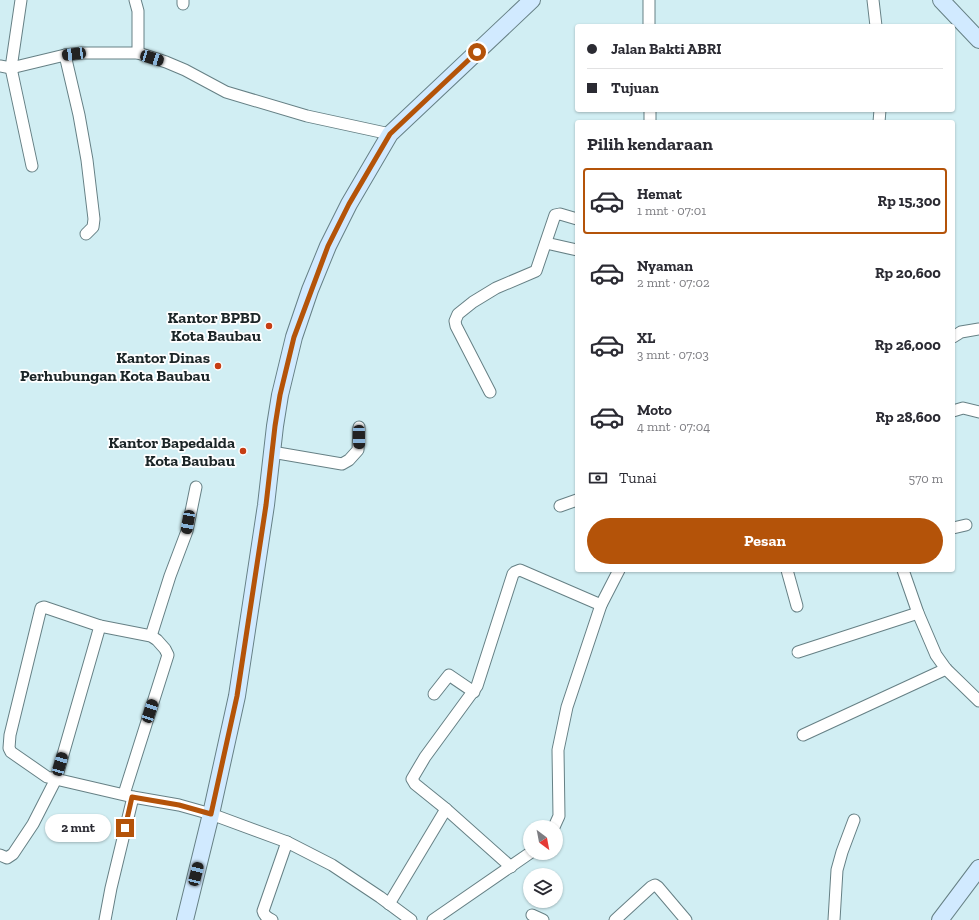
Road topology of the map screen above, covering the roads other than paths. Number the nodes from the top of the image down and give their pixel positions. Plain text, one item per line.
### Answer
1 (21, 0) edge
2 (135, 0) edge
3 (532, 0) edge
4 (649, 0) edge
5 (872, 0) edge
6 (941, 0) edge
7 (649, 24) edge
8 (876, 24) edge
9 (979, 40) edge
10 (138, 53) junction
11 (65, 55) junction
12 (5, 67) edge
13 (390, 134) junction
14 (32, 166) dead end
15 (575, 218) edge
16 (86, 234) dead end
17 (546, 243) junction
18 (575, 250) edge
19 (979, 329) edge
20 (955, 335) edge
21 (490, 392) dead end
22 (955, 410) edge
23 (979, 412) edge
24 (359, 427) dead end
25 (272, 452) junction
26 (196, 487) dead end
27 (575, 501) edge
28 (560, 506) dead end
29 (966, 526) dead end
30 (955, 528) edge
31 (618, 572) edge
32 (788, 572) edge
33 (904, 572) edge
34 (601, 605) junction
35 (797, 606) dead end
36 (918, 613) junction
37 (100, 626) junction
38 (151, 636) junction
39 (798, 652) dead end
40 (946, 669) junction
41 (474, 692) junction
42 (434, 694) dead end
43 (979, 701) edge
44 (803, 735) dead end
45 (56, 779) junction
46 (128, 796) junction
47 (446, 809) junction
48 (211, 814) junction
49 (557, 820) edge
50 (854, 820) dead end
51 (287, 842) junction
52 (0, 855) edge
53 (523, 858) edge
54 (511, 867) junction
55 (979, 868) edge
56 (389, 904) junction
57 (532, 915) dead end
58 (105, 920) edge
59 (185, 920) edge
60 (272, 920) edge
61 (411, 920) edge
62 (433, 920) edge
63 (543, 920) edge
64 (615, 920) edge
65 (686, 920) edge
66 (834, 920) edge
67 (940, 920) edge

1 - 12 street
2 - 10 street
3 - 13 street
4 - 7 street
5 - 8 street
6 - 9 street
10 - 11 street
10 - 13 street
11 - 12 street
11 - 16 street
12 - 14 street
13 - 25 street
15 - 17 street
17 - 18 street
17 - 21 street
19 - 20 street
22 - 23 street
24 - 25 street
25 - 48 street
26 - 38 street
27 - 28 street
29 - 30 street
31 - 34 street
32 - 35 street
33 - 36 street
34 - 41 street
34 - 49 street
36 - 39 street
36 - 40 street
37 - 38 street
37 - 45 street
37 - 45 street
38 - 46 street
40 - 43 street
40 - 44 street
41 - 42 street
41 - 47 street
45 - 46 street
45 - 52 street
46 - 48 street
46 - 58 street
47 - 54 street
47 - 56 street
48 - 51 street
48 - 59 street
50 - 66 street
51 - 56 street
51 - 60 street
53 - 54 street
54 - 62 street
55 - 67 street
56 - 61 street
57 - 63 street
64 - 65 street

